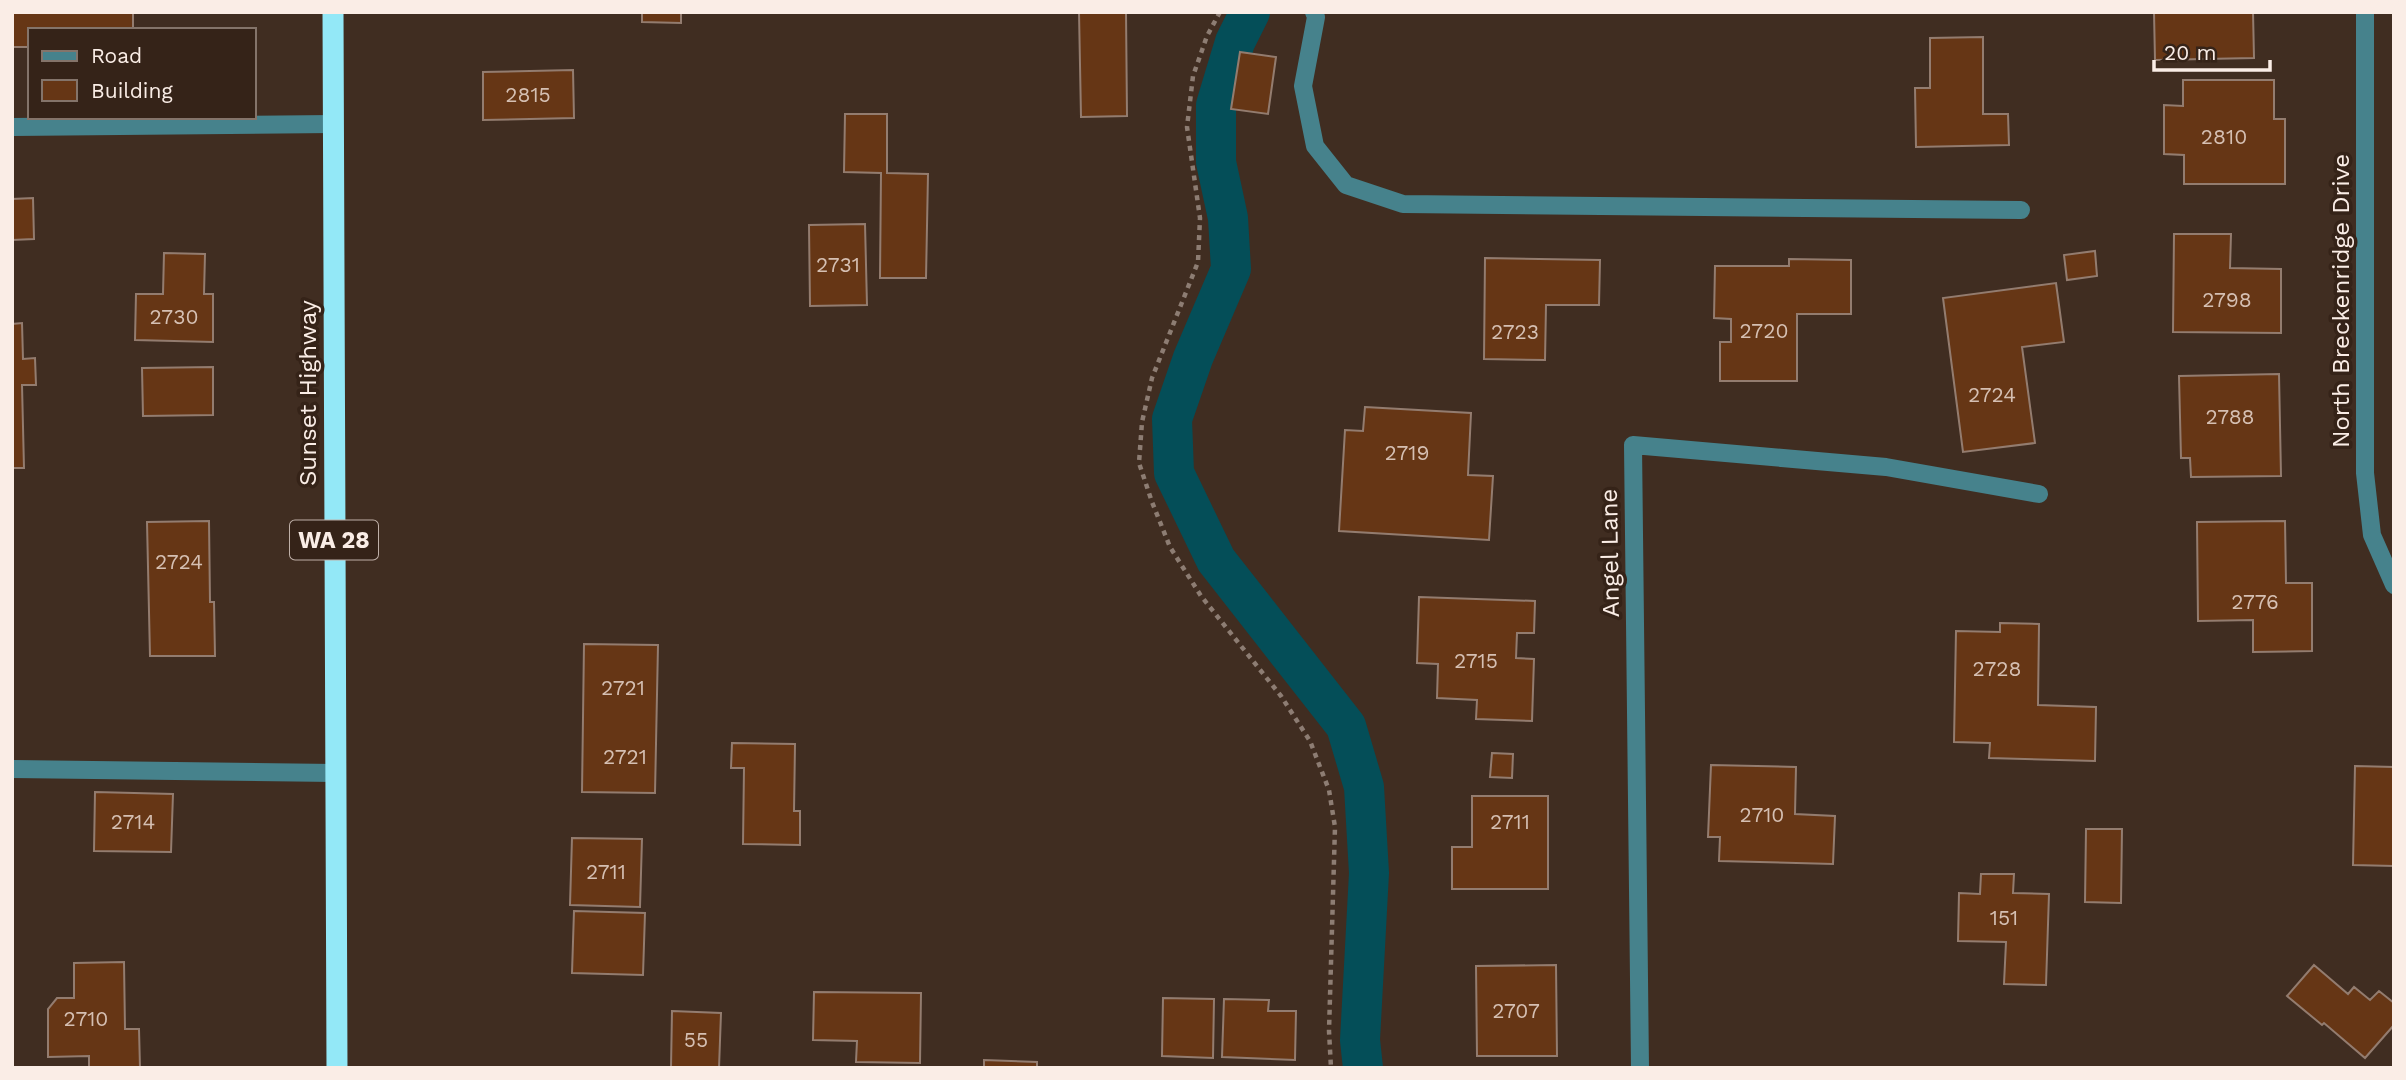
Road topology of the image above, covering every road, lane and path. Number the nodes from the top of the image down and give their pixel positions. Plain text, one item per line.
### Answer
1 (333, 12) edge
2 (1220, 12) edge
3 (1314, 12) edge
4 (2365, 12) edge
5 (333, 124) junction
6 (12, 127) edge
7 (2021, 210) dead end
8 (2039, 494) dead end
9 (2394, 585) edge
10 (12, 769) edge
11 (335, 773) junction
12 (337, 1068) edge
13 (1331, 1068) edge
14 (1640, 1068) edge

1 - 5 highway, Sunset Highway / WA 28
2 - 13 path
3 - 7 street
4 - 9 street, North Breckenridge Drive
5 - 6 street
5 - 11 highway, Sunset Highway / WA 28
8 - 14 street, Angel Lane
10 - 11 street
11 - 12 highway, Sunset Highway / WA 28

